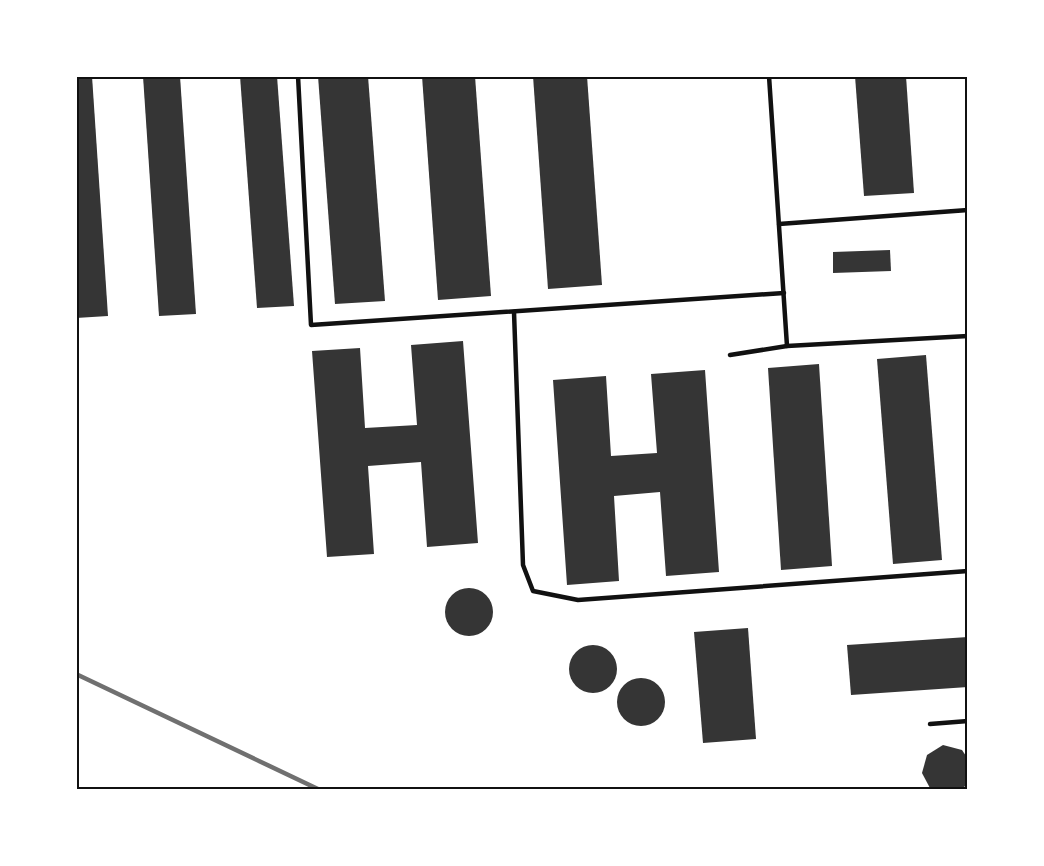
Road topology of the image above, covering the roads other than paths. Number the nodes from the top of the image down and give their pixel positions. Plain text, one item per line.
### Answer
1 (298, 76) edge
2 (769, 76) edge
3 (968, 210) edge
4 (779, 224) junction
5 (784, 293) junction
6 (514, 312) junction
7 (968, 336) edge
8 (787, 346) junction
9 (730, 355) dead end
10 (968, 571) edge
11 (968, 721) edge
12 (930, 724) dead end

1 - 6 lane
2 - 4 lane
3 - 4 lane
4 - 5 lane
5 - 6 lane
5 - 8 lane
6 - 10 lane
7 - 8 lane
8 - 9 lane
11 - 12 lane

